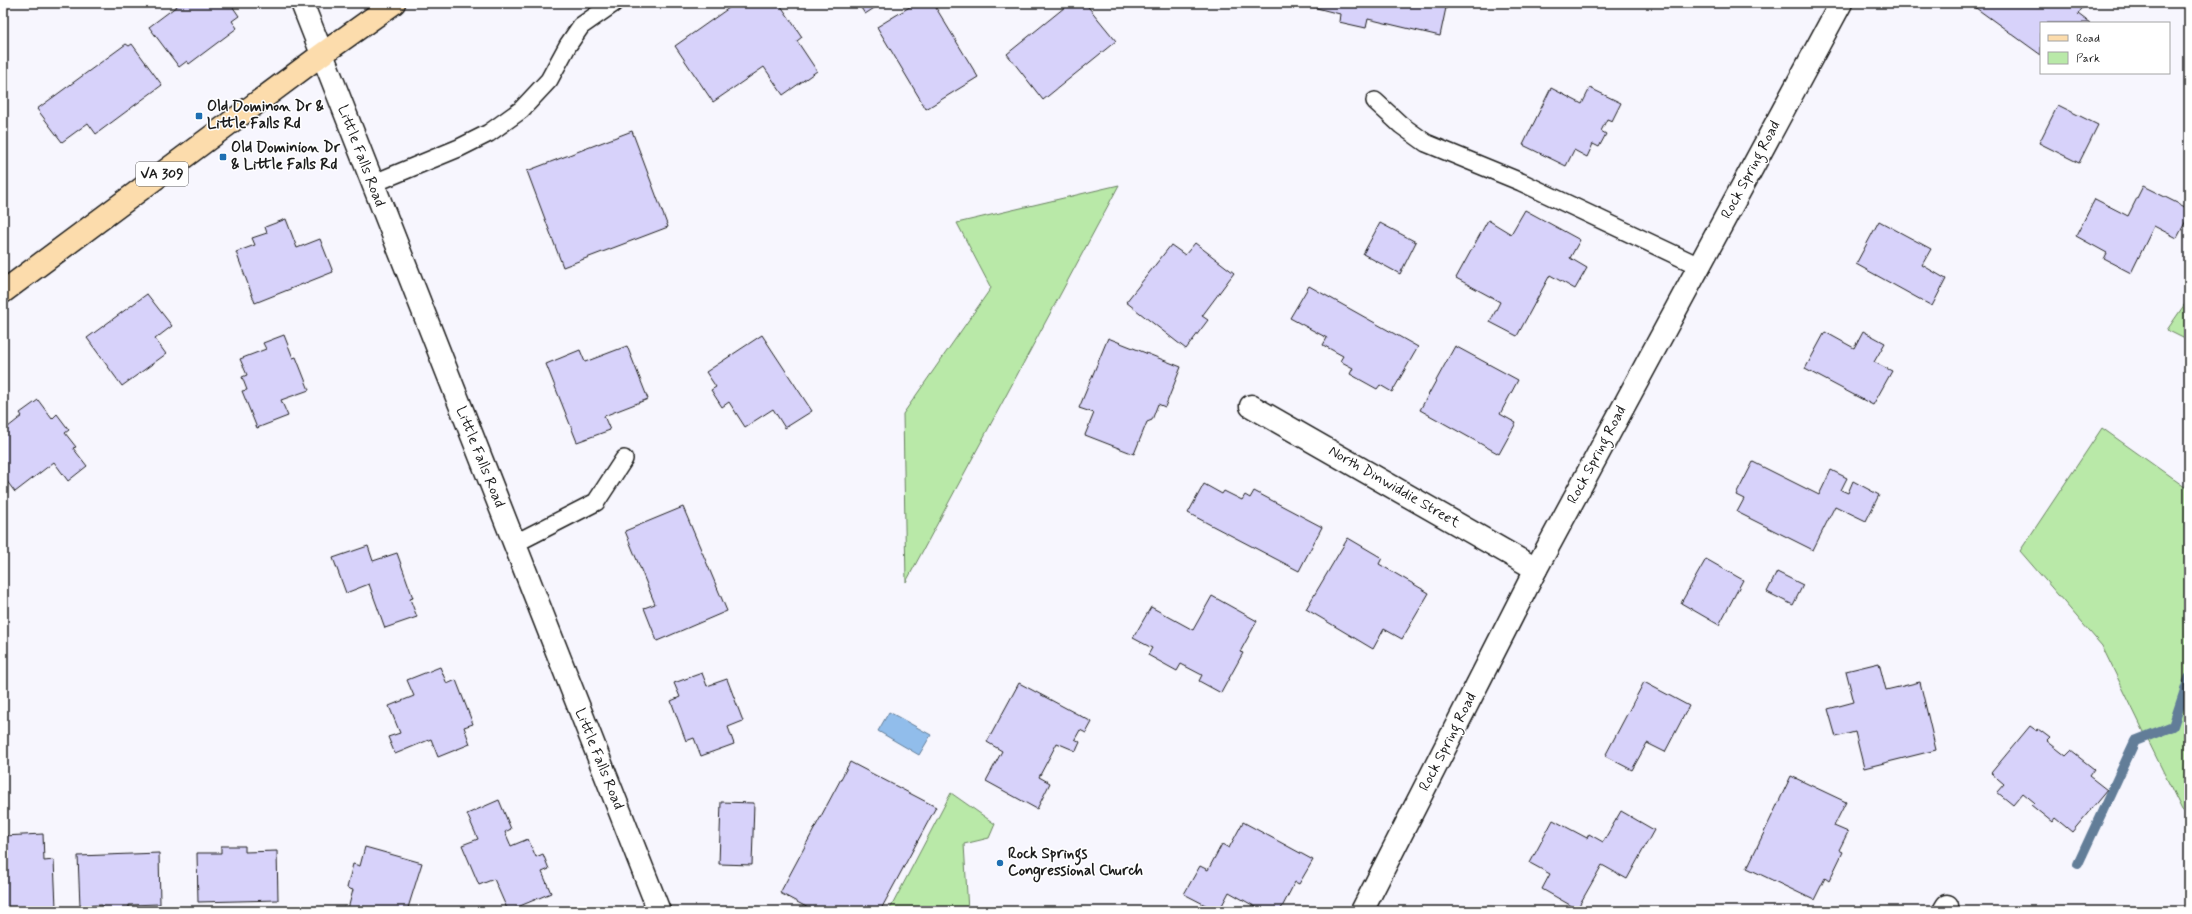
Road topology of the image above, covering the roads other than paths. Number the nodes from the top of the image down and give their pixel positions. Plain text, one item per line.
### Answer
1 (302, 3) edge
2 (394, 3) edge
3 (614, 3) edge
4 (1841, 3) edge
5 (321, 55) junction
6 (1375, 100) dead end
7 (372, 184) junction
8 (1699, 266) junction
9 (3, 292) edge
10 (1251, 406) dead end
11 (624, 459) dead end
12 (514, 544) junction
13 (1536, 568) junction
14 (659, 911) edge
15 (1362, 911) edge

1 - 5 street, Little Falls Road
2 - 5 main road, VA 309
3 - 7 lane
4 - 8 street, Rock Spring Road
5 - 7 street, Little Falls Road
5 - 9 main road, VA 309
6 - 8 lane
7 - 12 street, Little Falls Road
8 - 13 street, Rock Spring Road
10 - 13 street, North Dinwiddie Street
11 - 12 lane
12 - 14 street, Little Falls Road
13 - 15 street, Rock Spring Road

